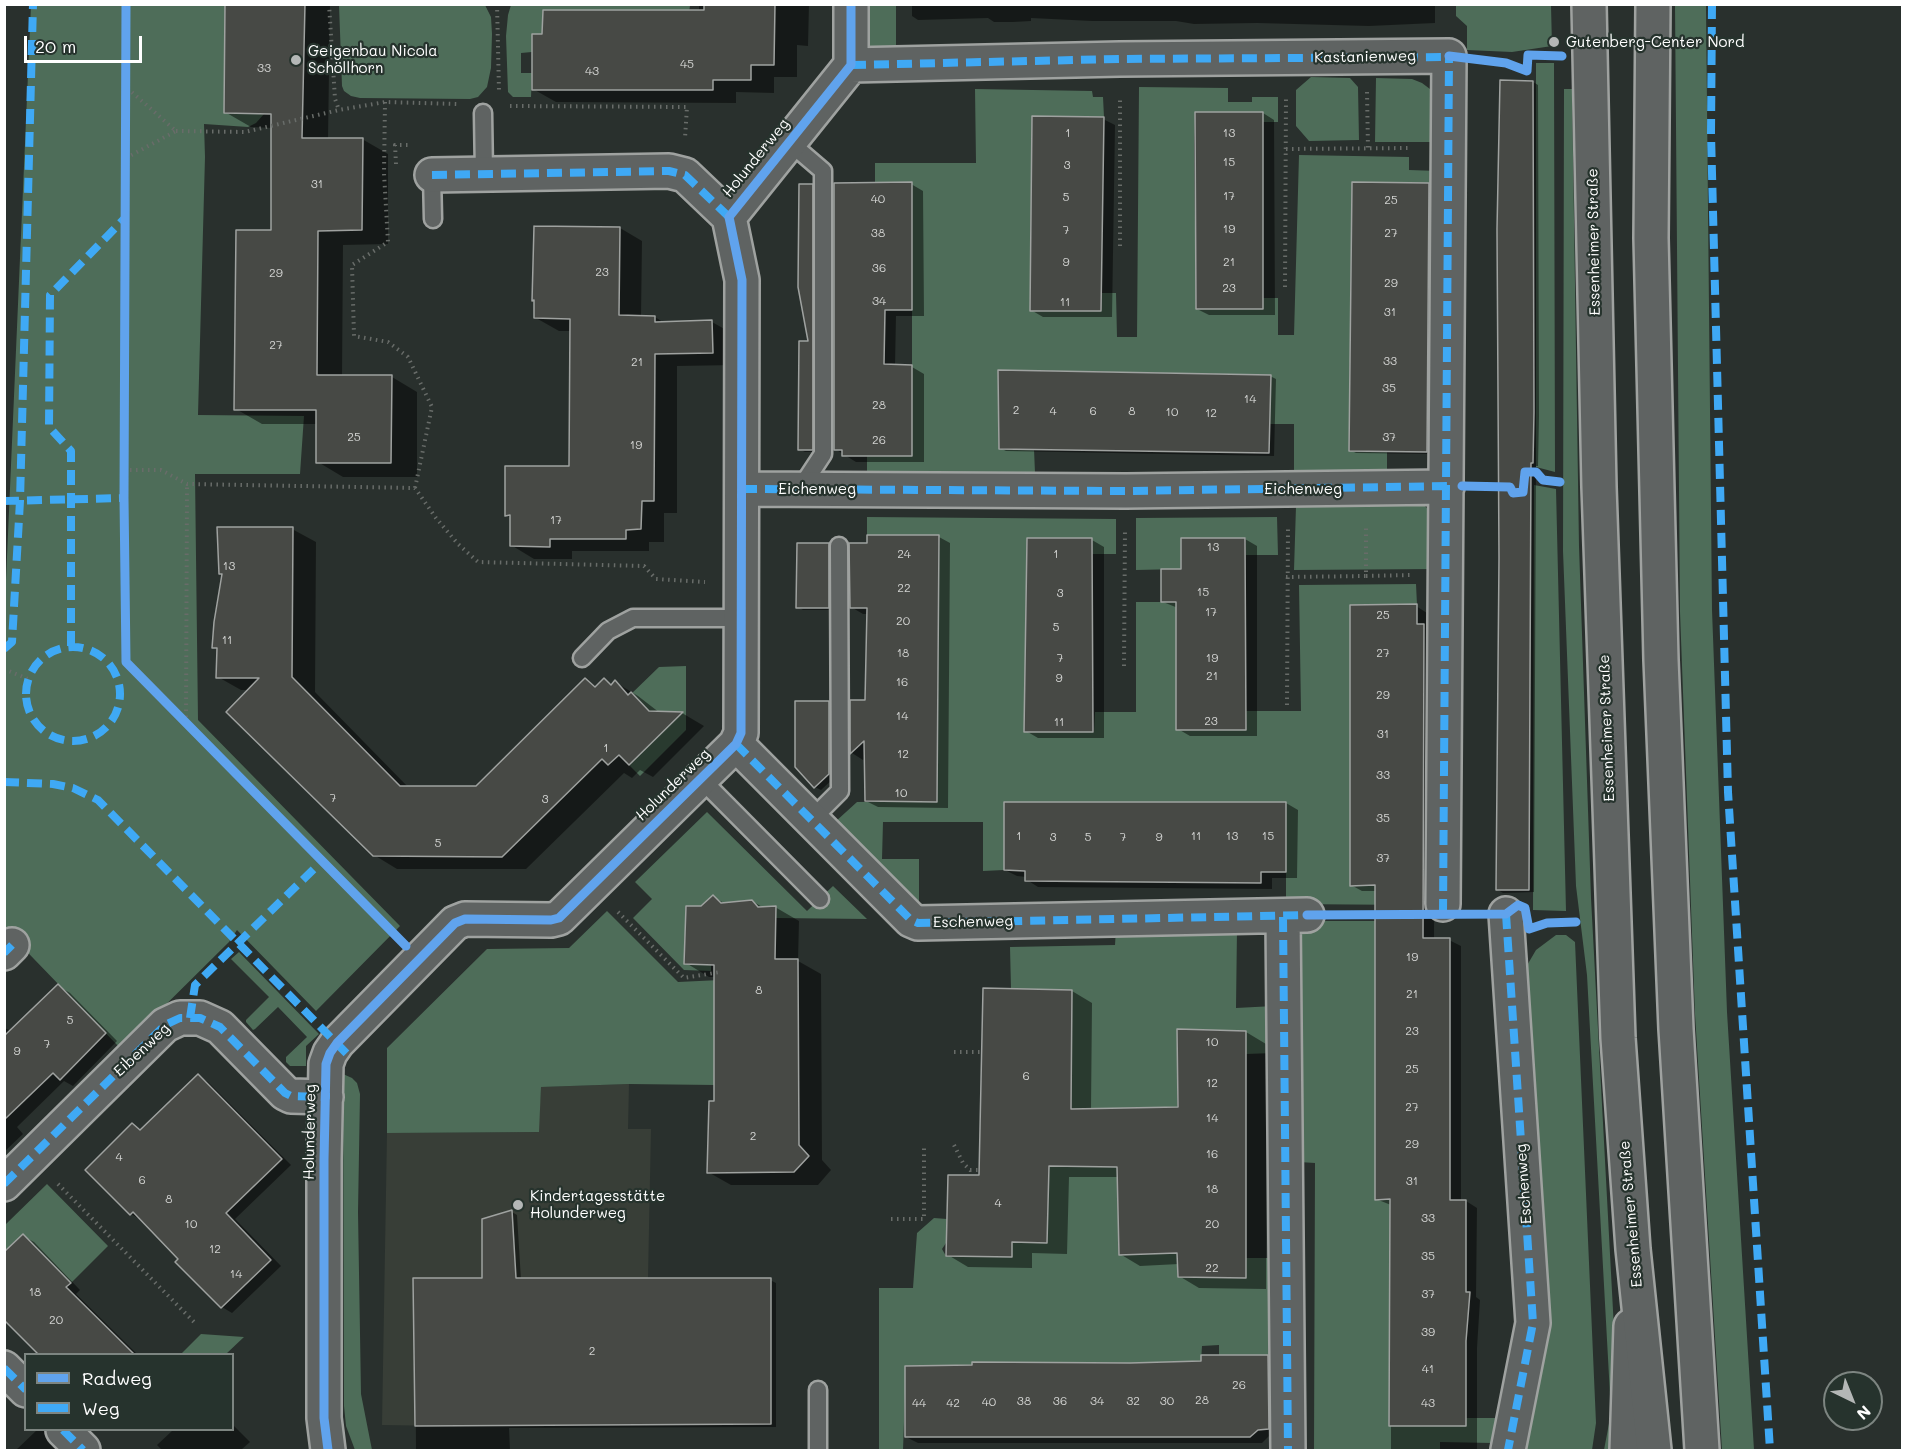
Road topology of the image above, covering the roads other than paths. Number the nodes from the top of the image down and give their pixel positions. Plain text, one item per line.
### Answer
1 (851, 4) edge
2 (1589, 4) edge
3 (1653, 4) edge
4 (850, 65) junction
5 (483, 113) dead end
6 (788, 141) junction
7 (484, 174) junction
8 (432, 175) joint
9 (729, 217) junction
10 (434, 219) dead end
11 (1447, 487) junction
12 (742, 489) junction
13 (800, 489) junction
14 (839, 546) dead end
15 (742, 618) junction
16 (582, 658) dead end
17 (736, 744) junction
18 (700, 779) junction
19 (811, 820) junction
20 (820, 899) dead end
21 (1443, 904) dead end
22 (1506, 914) dead end
23 (326, 1097) junction
24 (4, 1184) edge
25 (1633, 1249) junction
26 (4, 1368) edge
27 (24, 1388) edge
28 (818, 1390) dead end
29 (64, 1431) edge
30 (83, 1450) edge
31 (328, 1450) edge
32 (818, 1450) edge
33 (1288, 1450) edge
34 (1508, 1450) edge
35 (1627, 1450) edge
36 (1654, 1450) edge
37 (1702, 1450) edge

1 - 4 street
2 - 25 street, Essenheimer Straße
3 - 37 street
4 - 6 street, Holunderweg
4 - 11 street, Kastanienweg
5 - 7 lane
6 - 9 street, Holunderweg
6 - 13 lane
7 - 8 street, Holunderweg
7 - 9 street, Holunderweg
8 - 10 lane
9 - 12 street, Holunderweg
11 - 13 street, Eichenweg
11 - 21 street
12 - 13 street, Eichenweg
12 - 15 street, Holunderweg
14 - 19 lane
15 - 16 lane
15 - 17 street, Holunderweg
17 - 18 street, Holunderweg
17 - 19 street, Eschenweg
18 - 20 lane
18 - 23 street, Holunderweg
19 - 33 street, Eschenweg
22 - 34 street, Eschenweg
23 - 24 street, Eibenweg
23 - 31 street, Holunderweg
25 - 35 street
25 - 36 street, Essenheimer Straße
26 - 27 street
28 - 32 lane
29 - 30 street

